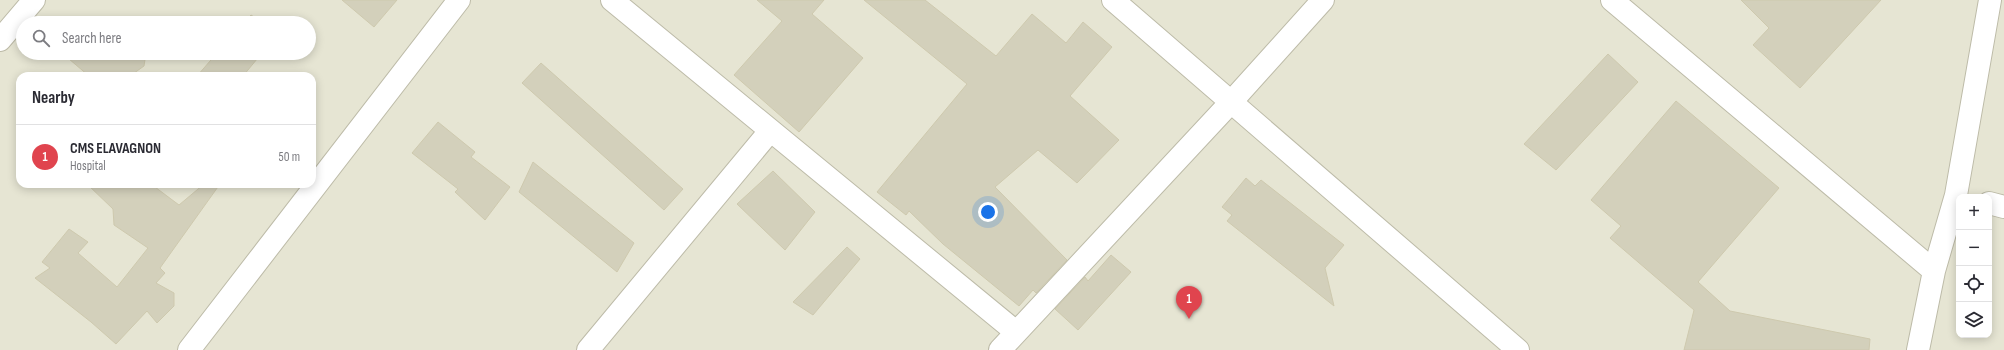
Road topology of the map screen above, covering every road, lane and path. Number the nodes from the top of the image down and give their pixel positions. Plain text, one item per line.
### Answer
1 (34, 0) edge
2 (459, 0) edge
3 (612, 0) edge
4 (1113, 0) edge
5 (1323, 0) edge
6 (1612, 0) edge
7 (1990, 0) edge
8 (20, 16) edge
9 (16, 21) edge
10 (0, 40) edge
11 (1232, 101) junction
12 (770, 131) junction
13 (316, 185) edge
14 (314, 188) edge
15 (1959, 194) edge
16 (1992, 204) edge
17 (1956, 205) edge
18 (2004, 206) edge
19 (1934, 271) junction
20 (1016, 332) junction
21 (189, 350) edge
22 (588, 350) edge
23 (1000, 350) edge
24 (1518, 350) edge
25 (1918, 350) edge

1 - 8 street
2 - 13 street
3 - 12 street
4 - 11 street
5 - 11 street
6 - 19 street
7 - 15 street
9 - 10 street
11 - 20 street
11 - 24 street
12 - 20 street
12 - 22 street
14 - 21 street
16 - 18 street
17 - 19 street
19 - 25 street
20 - 23 street

